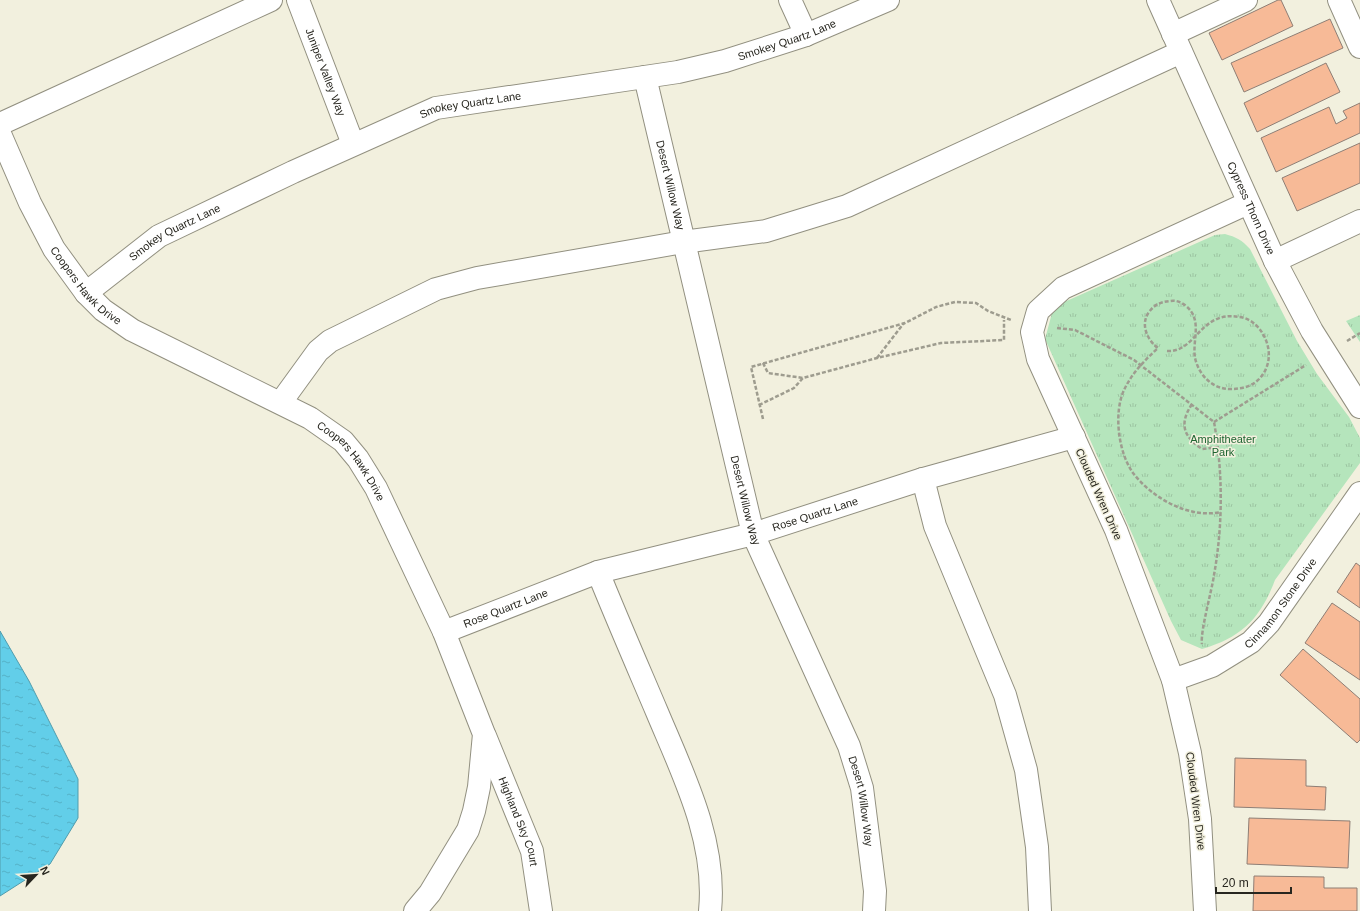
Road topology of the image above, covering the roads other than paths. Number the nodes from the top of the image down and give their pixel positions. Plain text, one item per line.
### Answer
1 (271, 0) edge
2 (298, 0) edge
3 (790, 0) edge
4 (888, 0) edge
5 (1158, 0) edge
6 (1246, 0) edge
7 (1339, 0) edge
8 (806, 35) junction
9 (1177, 43) junction
10 (1360, 47) edge
11 (644, 77) junction
12 (0, 124) edge
13 (0, 134) edge
14 (353, 144) junction
15 (1248, 203) junction
16 (1360, 222) edge
17 (683, 242) junction
18 (1275, 261) junction
19 (86, 293) junction
20 (281, 402) junction
21 (1360, 407) edge
22 (1074, 437) junction
23 (923, 479) junction
24 (1360, 493) edge
25 (753, 534) junction
26 (598, 572) junction
27 (444, 632) junction
28 (1173, 680) junction
29 (484, 734) junction
30 (415, 911) edge
31 (541, 911) edge
32 (710, 911) edge
33 (874, 911) edge
34 (1040, 911) edge
35 (1205, 911) edge

1 - 12 street
2 - 14 street, Juniper Valley Way
3 - 8 street
4 - 8 street, Smokey Quartz Lane
5 - 9 street, Cypress Thorn Drive
6 - 9 street
7 - 10 street
8 - 11 street, Smokey Quartz Lane
9 - 15 street, Cypress Thorn Drive
9 - 17 street
11 - 14 street, Smokey Quartz Lane
11 - 17 street, Desert Willow Way
13 - 19 street, Coopers Hawk Drive
14 - 19 street, Smokey Quartz Lane
15 - 18 street, Cypress Thorn Drive
15 - 22 street, Clouded Wren Drive
16 - 18 street
17 - 20 street
17 - 25 street, Desert Willow Way
18 - 21 street, Cypress Thorn Drive
19 - 20 street, Coopers Hawk Drive
20 - 27 street, Coopers Hawk Drive
22 - 23 street, Rose Quartz Lane
22 - 28 street, Clouded Wren Drive
23 - 25 street, Rose Quartz Lane
23 - 34 street
24 - 28 street, Cinnamon Stone Drive
25 - 26 street, Rose Quartz Lane
25 - 33 street, Desert Willow Way
26 - 27 street, Rose Quartz Lane
26 - 32 street
27 - 29 street, Coopers Hawk Drive
28 - 35 street, Clouded Wren Drive
29 - 30 street, Coopers Hawk Drive
29 - 31 street, Highland Sky Court

